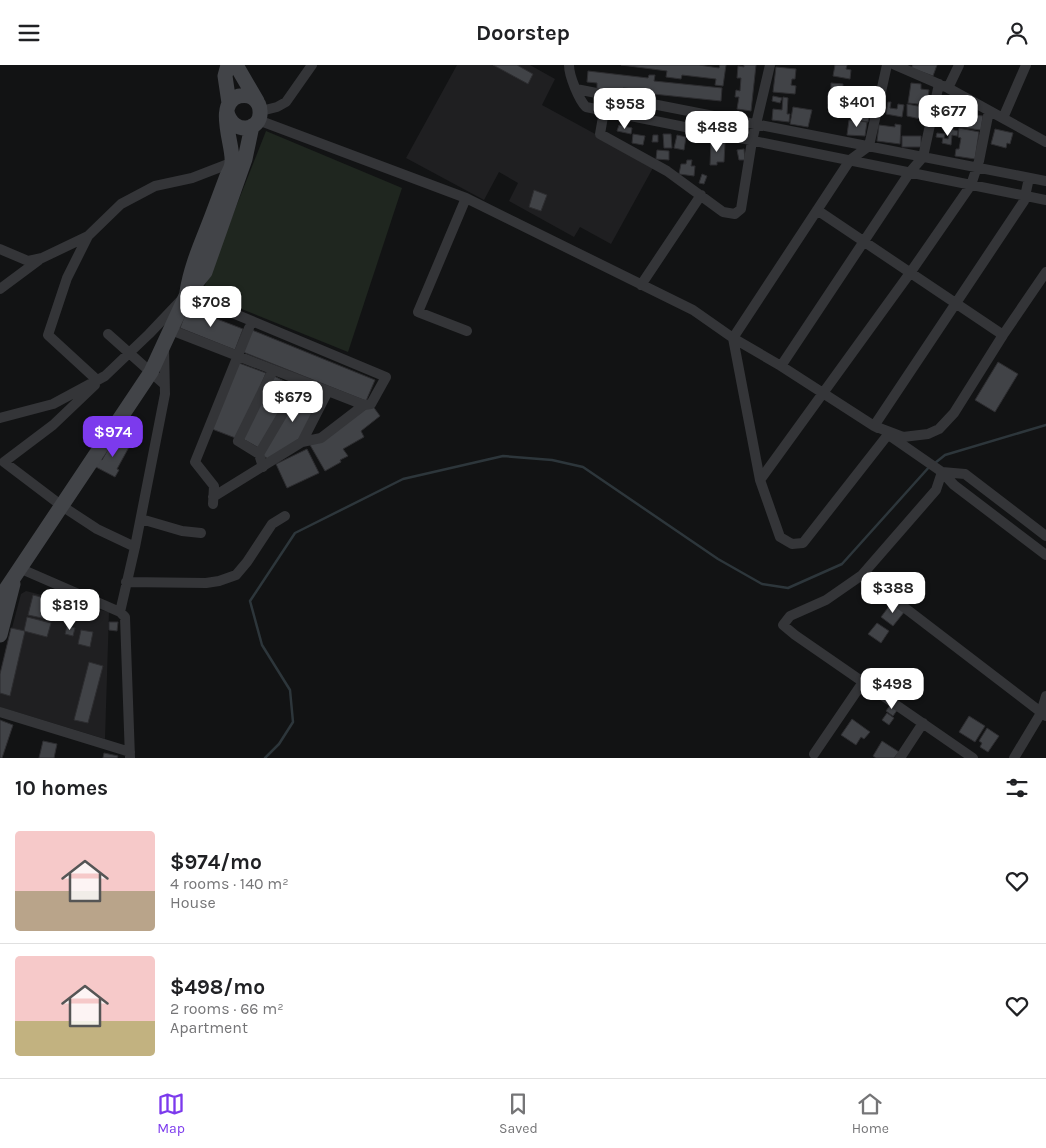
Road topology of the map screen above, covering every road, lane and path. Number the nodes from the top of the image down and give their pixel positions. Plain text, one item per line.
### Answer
1 (228, 65) edge
2 (236, 65) edge
3 (312, 65) edge
4 (569, 65) edge
5 (770, 65) edge
6 (887, 65) edge
7 (960, 65) edge
8 (1026, 65) edge
9 (902, 66) edge
10 (944, 86) junction
11 (576, 89) junction
12 (228, 107) junction
13 (604, 111) junction
14 (989, 111) junction
15 (257, 115) junction
16 (1003, 118) junction
17 (756, 124) junction
18 (752, 141) junction
19 (1046, 142) edge
20 (869, 146) junction
21 (923, 157) junction
22 (238, 160) junction
23 (850, 160) junction
24 (977, 168) junction
25 (910, 172) junction
26 (1029, 178) junction
27 (1046, 181) edge
28 (971, 185) junction
29 (701, 195) junction
30 (1026, 195) junction
31 (466, 198) junction
32 (1046, 200) edge
33 (817, 210) junction
34 (88, 235) junction
35 (864, 242) junction
36 (0, 249) edge
37 (42, 257) junction
38 (1046, 272) edge
39 (910, 273) junction
40 (641, 285) junction
41 (0, 289) edge
42 (187, 294) junction
43 (956, 303) junction
44 (249, 328) dead end
45 (171, 329) junction
46 (467, 331) dead end
47 (108, 334) dead end
48 (1003, 335) junction
49 (732, 338) junction
50 (164, 345) junction
51 (129, 353) junction
52 (238, 356) junction
53 (782, 366) junction
54 (273, 370) junction
55 (150, 372) junction
56 (101, 378) junction
57 (302, 381) junction
58 (164, 384) junction
59 (328, 391) junction
60 (823, 393) junction
61 (364, 405) junction
62 (0, 418) edge
63 (874, 426) junction
64 (889, 433) junction
65 (302, 442) junction
66 (259, 454) junction
67 (2, 463) edge
68 (263, 467) junction
69 (942, 472) junction
70 (760, 480) junction
71 (62, 506) junction
72 (285, 516) dead end
73 (141, 519) junction
74 (201, 533) dead end
75 (1046, 536) edge
76 (135, 547) junction
77 (1046, 555) edge
78 (17, 572) junction
79 (862, 575) junction
80 (126, 581) junction
81 (0, 599) edge
82 (120, 612) junction
83 (0, 635) edge
84 (863, 682) junction
85 (1046, 696) edge
86 (0, 712) edge
87 (1044, 715) edge
88 (922, 723) junction
89 (814, 754) dead end
90 (130, 755) edge
91 (900, 758) edge
92 (972, 758) edge
93 (1014, 758) edge

1 - 12 main road
2 - 15 main road
3 - 15 street
4 - 11 street
5 - 17 street
6 - 20 street
7 - 10 street
8 - 16 street
9 - 10 street
10 - 14 street
10 - 21 street
11 - 13 street
11 - 17 street
12 - 15 main road
12 - 15 main road
12 - 22 main road
13 - 18 street
13 - 29 street
14 - 16 street
14 - 24 street
15 - 22 main road
15 - 31 street
16 - 19 street
17 - 18 street
17 - 20 street
18 - 23 street
18 - 29 street
20 - 21 street
20 - 23 street
21 - 24 street
21 - 25 street
22 - 34 street
22 - 42 main road
23 - 25 street
23 - 33 street
24 - 26 street
24 - 28 street
25 - 28 street
25 - 35 street
26 - 27 street
26 - 30 street
28 - 30 street
28 - 39 street
29 - 40 street
30 - 32 street
30 - 43 street
31 - 40 street
31 - 46 street
33 - 35 street
33 - 49 street
34 - 37 street
34 - 56 street
35 - 39 street
35 - 53 street
36 - 37 street
37 - 41 street
38 - 48 street
39 - 43 street
39 - 60 street
40 - 49 street
42 - 45 main road
42 - 51 street
42 - 61 street
43 - 48 street
43 - 63 street
44 - 52 street
45 - 50 main road
45 - 52 street
47 - 51 street
48 - 64 street
49 - 53 street
49 - 70 street
50 - 55 main road
50 - 58 street
51 - 55 street
51 - 56 street
52 - 54 street
52 - 68 street
53 - 60 street
54 - 57 street
54 - 66 street
55 - 58 street
55 - 71 main road
56 - 62 street
56 - 67 street
57 - 59 street
57 - 66 street
58 - 73 street
59 - 61 street
59 - 65 street
60 - 63 street
60 - 70 street
61 - 65 street
63 - 64 street
64 - 69 street
64 - 70 street
65 - 68 street
66 - 68 street
67 - 71 street
69 - 75 street
69 - 77 street
69 - 79 street
71 - 76 street
71 - 78 main road
72 - 80 street
73 - 74 street
73 - 76 street
76 - 80 street
78 - 81 main road
78 - 82 street
78 - 83 main road
79 - 84 street
79 - 87 street
80 - 82 street
82 - 90 street
84 - 88 street
84 - 89 street
85 - 87 street
86 - 90 street
87 - 93 street
88 - 91 street
88 - 92 street

